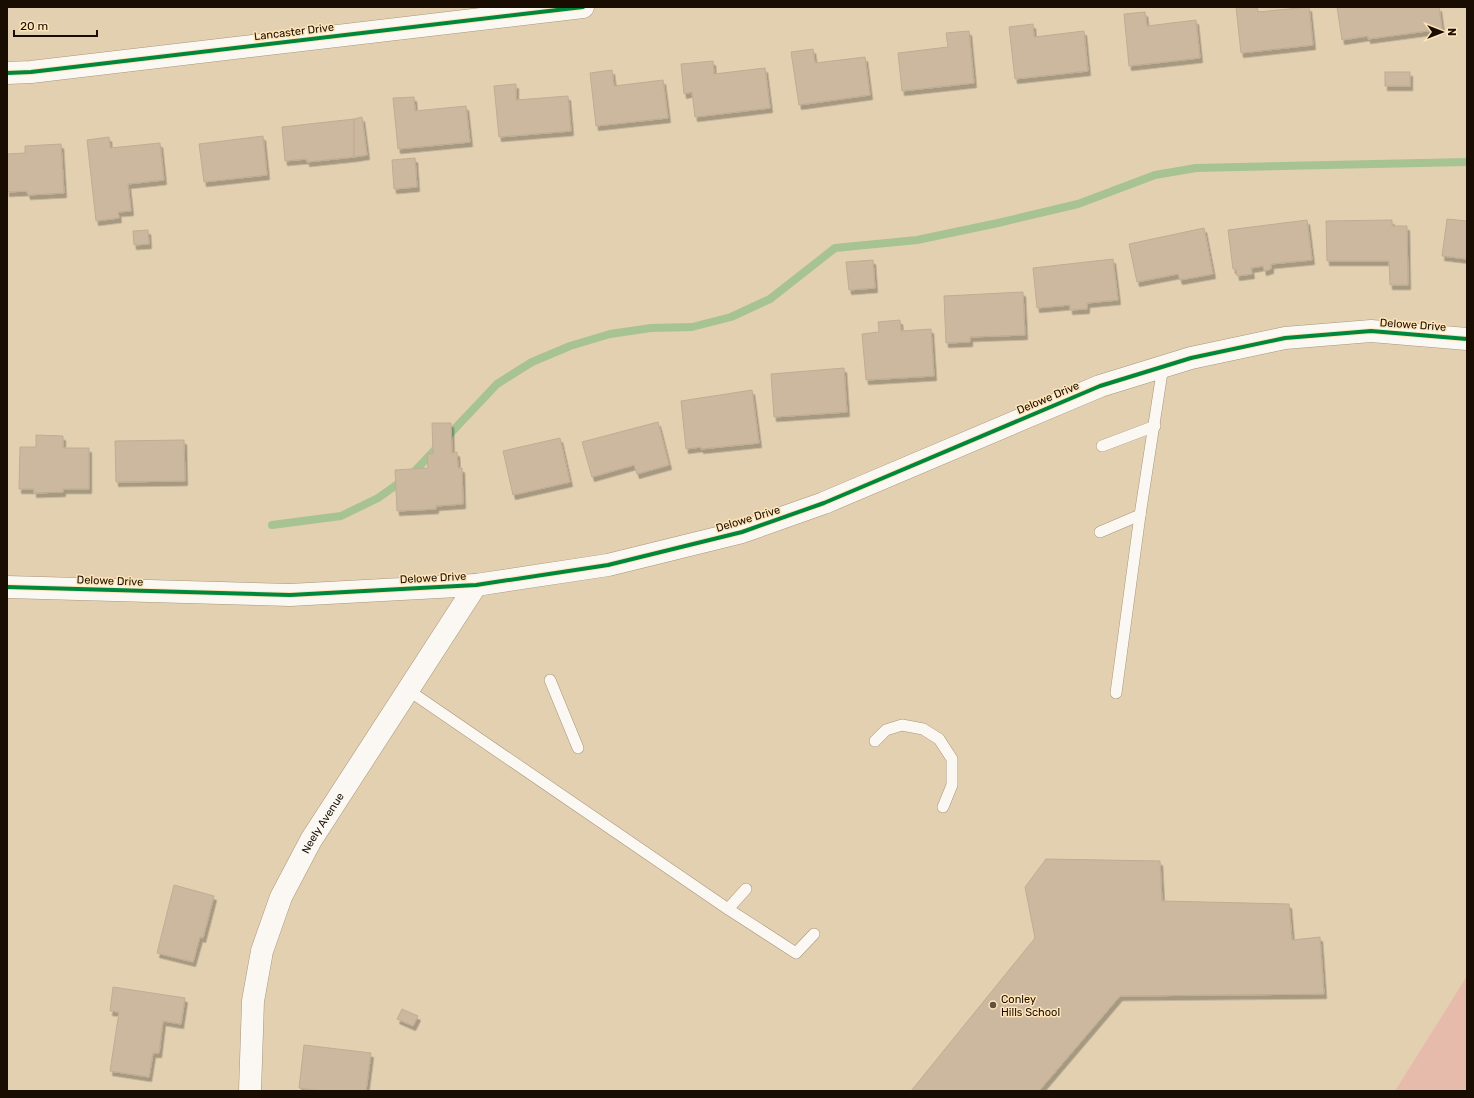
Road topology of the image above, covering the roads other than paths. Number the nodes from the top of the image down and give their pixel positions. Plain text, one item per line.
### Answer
1 (583, 7) edge
2 (7, 73) edge
3 (1467, 339) edge
4 (1163, 366) junction
5 (1154, 426) junction
6 (1102, 446) dead end
7 (1140, 515) junction
8 (1100, 532) dead end
9 (476, 585) junction
10 (7, 587) edge
11 (550, 680) dead end
12 (408, 690) junction
13 (1116, 693) dead end
14 (875, 741) dead end
15 (578, 748) dead end
16 (943, 807) dead end
17 (746, 889) dead end
18 (728, 909) junction
19 (814, 934) dead end
20 (250, 1091) edge

1 - 2 street, Lancaster Drive
3 - 4 street, Delowe Drive
4 - 5 lane
4 - 9 street, Delowe Drive
5 - 6 lane
5 - 7 lane
7 - 8 lane
7 - 13 lane
9 - 10 street, Delowe Drive
9 - 12 street, Neely Avenue
11 - 15 lane
12 - 18 lane
12 - 20 street, Neely Avenue
14 - 16 lane
17 - 18 lane
18 - 19 lane

